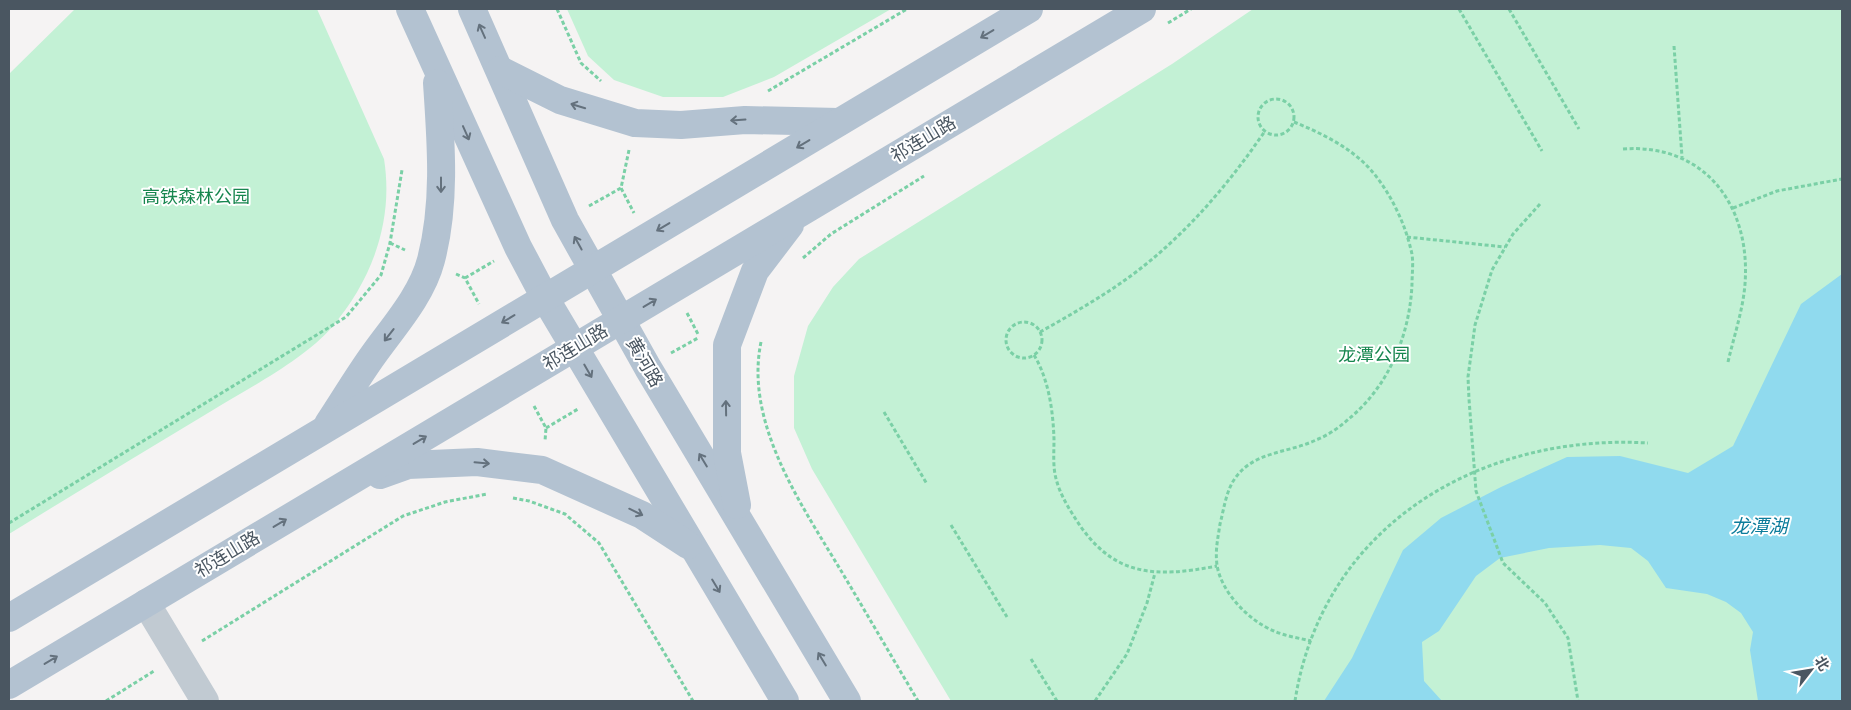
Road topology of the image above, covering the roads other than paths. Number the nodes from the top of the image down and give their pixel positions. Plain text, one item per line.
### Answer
1 (410, 9) edge
2 (472, 9) edge
3 (1029, 9) edge
4 (1142, 9) edge
5 (436, 66) junction
6 (500, 70) junction
7 (839, 122) junction
8 (861, 176) junction
9 (593, 269) junction
10 (545, 298) junction
11 (620, 320) junction
12 (574, 348) junction
13 (325, 429) junction
14 (333, 492) junction
15 (742, 526) junction
16 (693, 548) junction
17 (146, 603) junction
18 (9, 618) edge
19 (9, 685) edge
20 (205, 701) edge
21 (784, 701) edge
22 (847, 701) edge

1 - 5 main road
6 -> 2 main road, 黄河路
3 -> 7 main road
4 - 8 main road, 祁连山路
5 -> 10 main road
5 -> 13 main road
7 -> 6 main road
9 -> 6 main road, 黄河路
7 -> 9 main road
11 -> 8 main road, 祁连山路
15 -> 8 main road
9 - 10 main road
9 - 11 main road, 黄河路
10 - 12 main road
10 -> 13 main road
11 - 12 main road, 祁连山路
15 -> 11 main road, 黄河路
14 -> 12 main road, 祁连山路
12 -> 16 main road
13 - 18 main road
14 -> 16 main road
17 -> 14 main road, 祁连山路
22 -> 15 main road, 黄河路
16 -> 21 main road
19 -> 17 main road, 祁连山路
17 - 20 street

